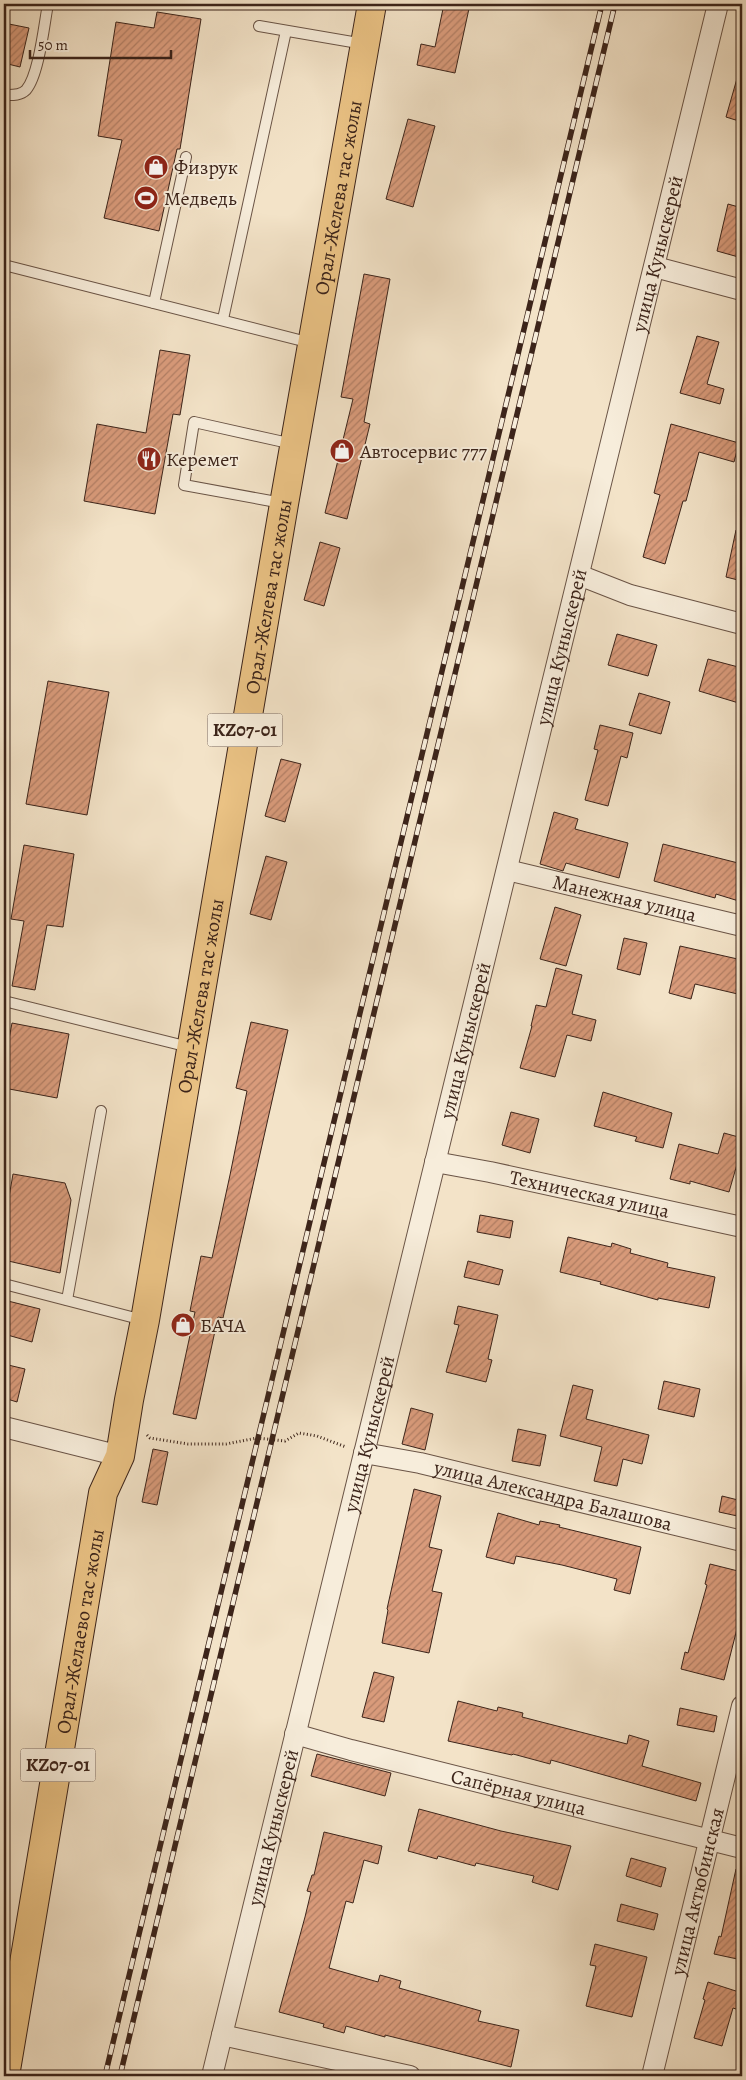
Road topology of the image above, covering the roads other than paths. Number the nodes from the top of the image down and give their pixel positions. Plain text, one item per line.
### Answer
1 (48, 4) edge
2 (372, 4) edge
3 (718, 4) edge
4 (258, 26) dead end
5 (286, 32) junction
6 (365, 44) junction
7 (4, 95) edge
8 (186, 157) dead end
9 (4, 265) edge
10 (655, 267) junction
11 (742, 290) edge
12 (154, 303) junction
13 (223, 320) junction
14 (312, 343) junction
15 (294, 444) junction
16 (284, 504) junction
17 (579, 575) junction
18 (742, 624) edge
19 (507, 870) junction
20 (742, 926) edge
21 (4, 1001) edge
22 (190, 1048) junction
23 (101, 1111) dead end
24 (436, 1162) junction
25 (742, 1227) edge
26 (4, 1284) edge
27 (67, 1300) junction
28 (144, 1320) junction
29 (4, 1427) edge
30 (364, 1453) junction
31 (120, 1456) junction
32 (742, 1541) edge
33 (742, 1706) edge
34 (295, 1734) junction
35 (710, 1839) junction
36 (742, 1848) edge
37 (222, 2034) junction
38 (5, 2076) edge
39 (212, 2076) edge
40 (410, 2076) edge
41 (652, 2076) edge

1 - 7 lane
2 - 6 main road, Орал-Желева тас жолы / KZ07-01
3 - 10 street, улица Куныскерей
4 - 5 lane
5 - 6 lane
5 - 13 lane
6 - 14 main road, Орал-Желева тас жолы / KZ07-01
8 - 12 lane
9 - 12 lane
10 - 11 street
10 - 17 street, улица Куныскерей
12 - 13 lane
13 - 14 lane
14 - 15 main road, Орал-Желева тас жолы / KZ07-01
15 - 16 main road, Орал-Желева тас жолы / KZ07-01
15 - 16 lane
16 - 22 main road, Орал-Желева тас жолы / KZ07-01
17 - 18 street
17 - 19 street, улица Куныскерей
19 - 20 street, Манежная улица
19 - 24 street, улица Куныскерей
21 - 22 lane
22 - 28 main road, Орал-Желева тас жолы / KZ07-01
23 - 27 lane
24 - 25 street, Техническая улица
24 - 30 street, улица Куныскерей
26 - 27 lane
27 - 28 lane
28 - 31 main road, Орал-Желева тас жолы / KZ07-01
29 - 31 street
30 - 32 street, улица Александра Балашова
30 - 34 street, улица Куныскерей
31 - 38 main road, Орал-Желаево тас жолы / KZ07-01
33 - 35 street, улица Актюбинская
34 - 35 street, Сапёрная улица
34 - 37 street, улица Куныскерей
35 - 36 street, Сапёрная улица
35 - 41 street, улица Актюбинская
37 - 39 street, улица Куныскерей
37 - 40 street

